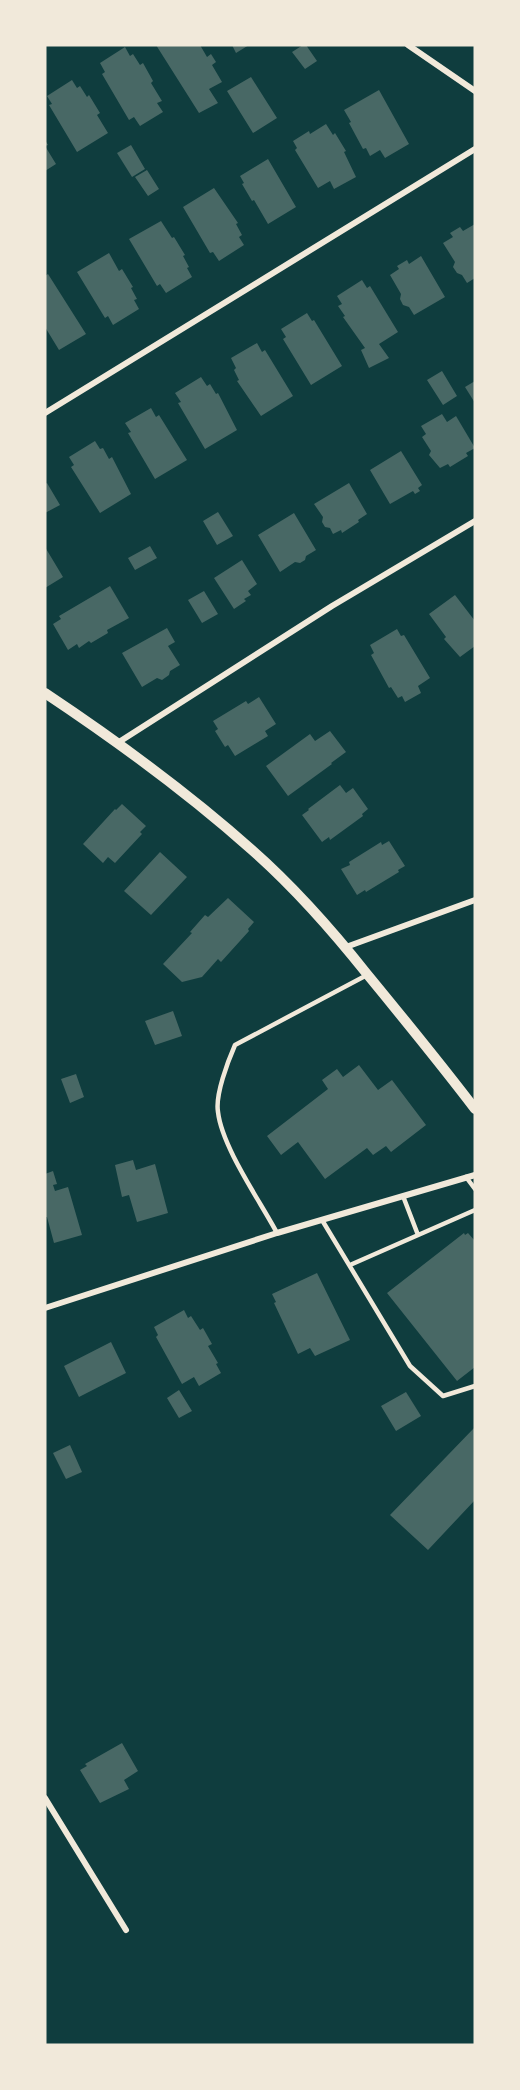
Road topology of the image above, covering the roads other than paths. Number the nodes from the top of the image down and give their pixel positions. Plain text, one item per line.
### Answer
1 (408, 45) edge
2 (475, 91) edge
3 (475, 149) edge
4 (45, 413) edge
5 (475, 520) edge
6 (45, 693) edge
7 (119, 742) junction
8 (475, 900) edge
9 (346, 947) junction
10 (368, 975) junction
11 (475, 1109) edge
12 (475, 1174) edge
13 (466, 1177) junction
14 (475, 1189) edge
15 (403, 1196) junction
16 (475, 1210) edge
17 (322, 1220) junction
18 (277, 1233) junction
19 (418, 1235) junction
20 (350, 1265) junction
21 (45, 1308) edge
22 (475, 1386) edge
23 (45, 1798) edge
24 (126, 1930) dead end

1 - 2 street
3 - 4 street
5 - 7 street
6 - 7 street
7 - 9 street
8 - 9 street
9 - 10 street
10 - 11 street
10 - 18 lane
12 - 13 street
13 - 14 lane
13 - 15 street
15 - 17 street
15 - 19 lane
16 - 19 lane
17 - 18 street
17 - 20 lane
18 - 21 street
19 - 20 lane
20 - 22 lane
23 - 24 street

